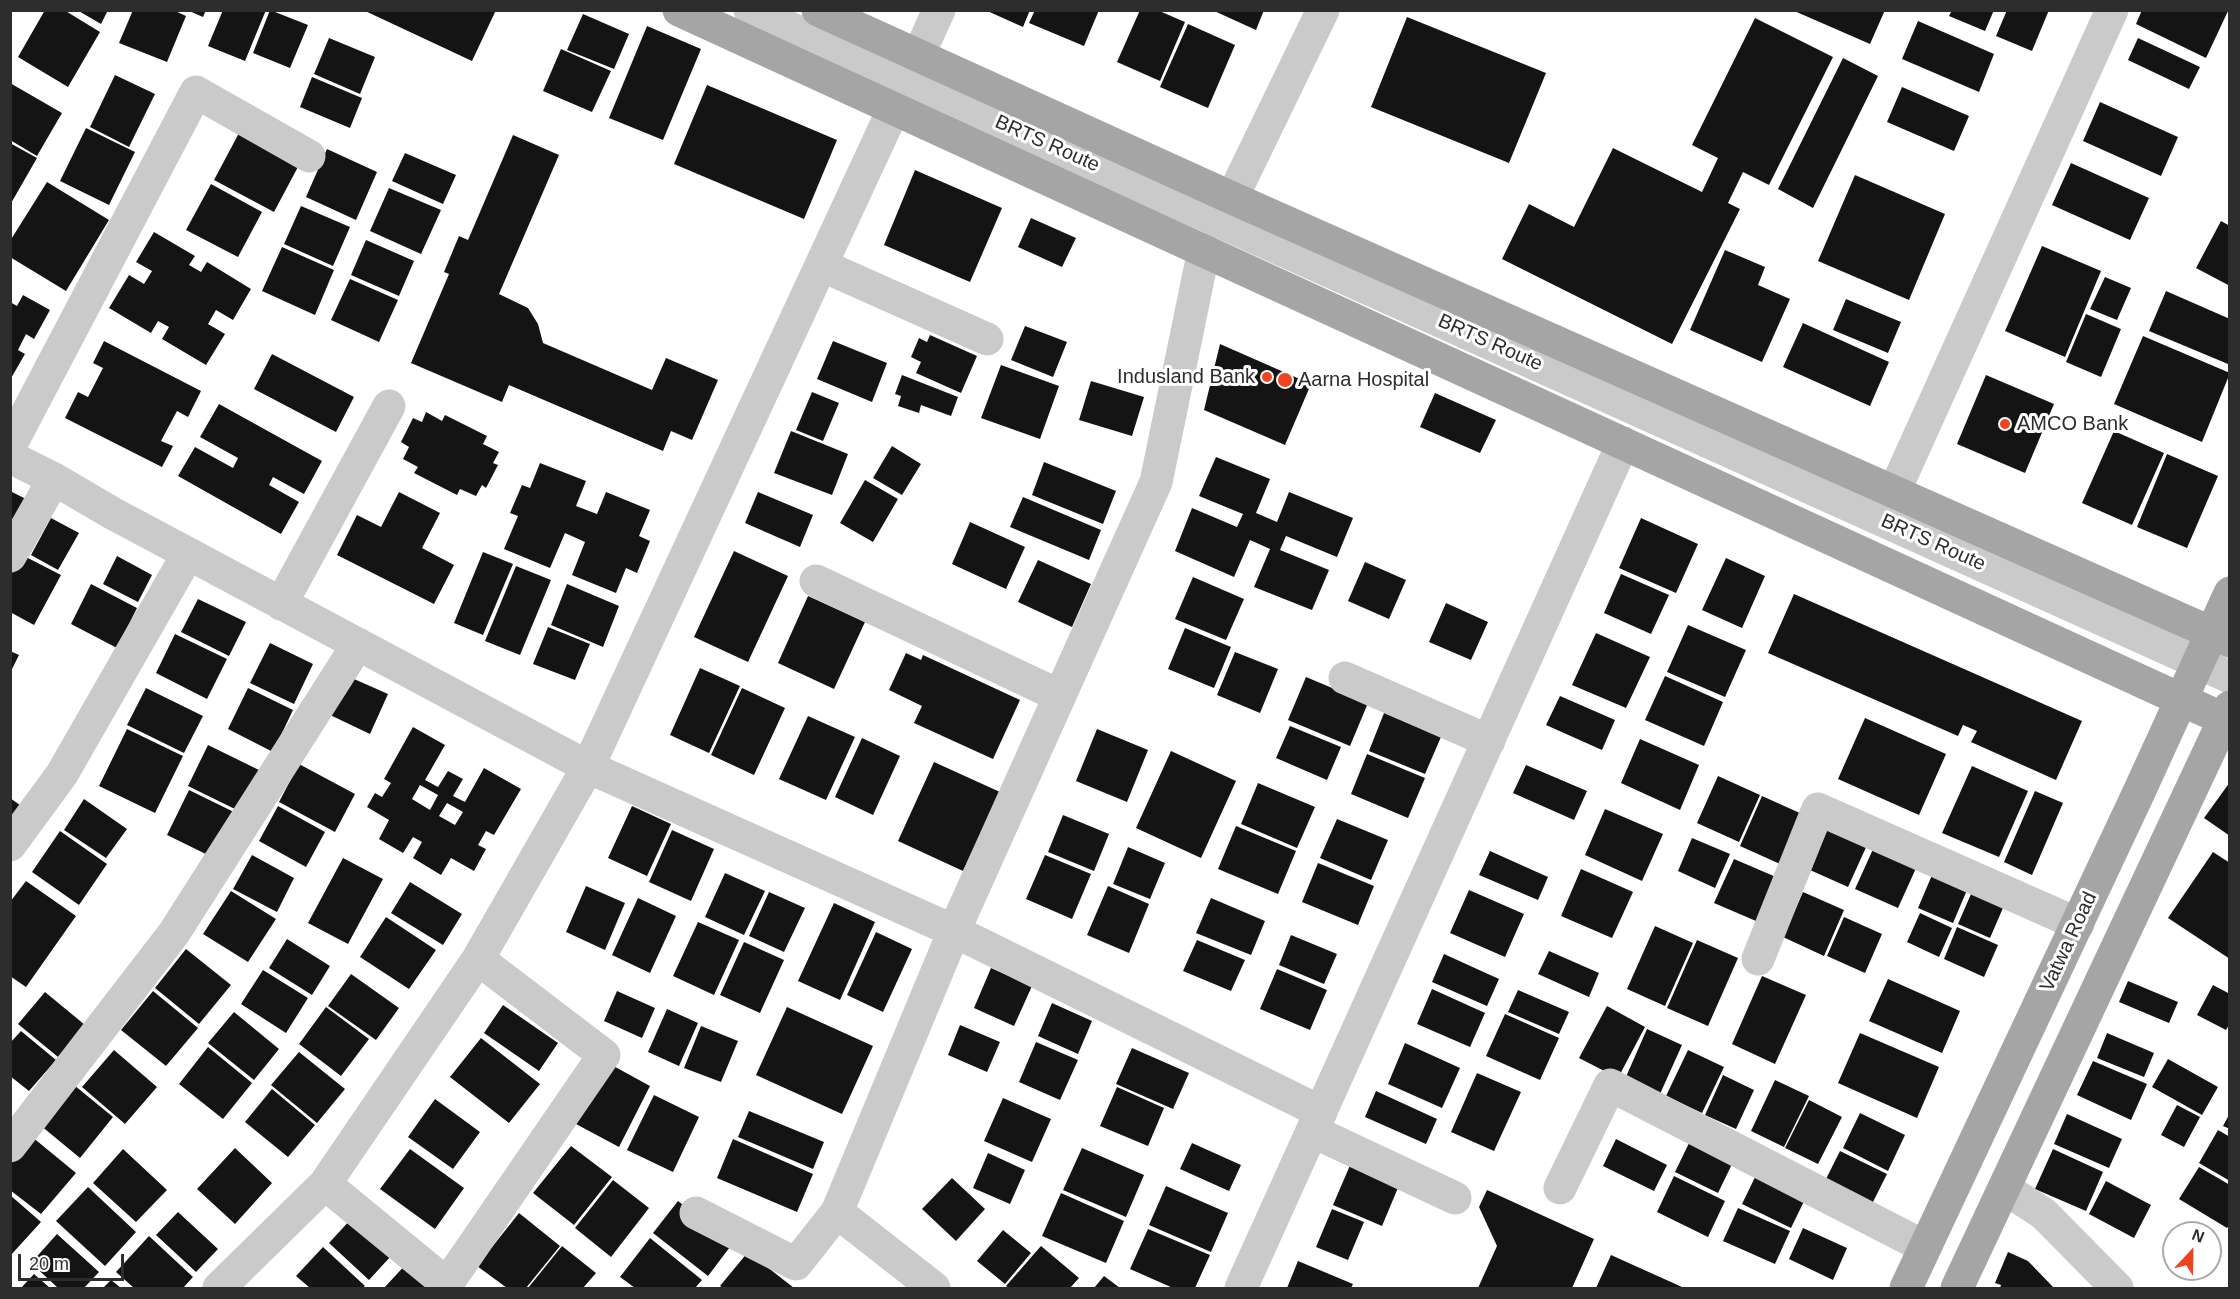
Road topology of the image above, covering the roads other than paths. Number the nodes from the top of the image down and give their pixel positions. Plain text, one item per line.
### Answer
1 (679, 10) edge
2 (750, 10) edge
3 (818, 10) edge
4 (939, 10) edge
5 (1323, 10) edge
6 (2112, 10) edge
7 (918, 56) junction
8 (894, 108) junction
9 (309, 156) dead end
10 (1232, 198) junction
11 (1204, 250) junction
12 (821, 265) junction
13 (987, 339) dead end
14 (389, 406) dead end
15 (1623, 443) junction
16 (10, 446) edge
17 (10, 457) edge
18 (54, 479) junction
19 (1894, 492) junction
20 (188, 554) junction
21 (10, 556) edge
22 (816, 581) dead end
23 (2229, 593) edge
24 (281, 604) junction
25 (358, 644) junction
26 (2213, 646) edge
27 (2229, 677) edge
28 (1345, 678) dead end
29 (1060, 696) junction
30 (2182, 700) junction
31 (2228, 716) edge
32 (1489, 741) junction
33 (588, 767) junction
34 (10, 845) edge
35 (2078, 924) junction
36 (954, 931) junction
37 (478, 959) junction
38 (1758, 959) dead end
39 (1316, 1122) junction
40 (10, 1146) edge
41 (325, 1184) junction
42 (1560, 1188) dead end
43 (2004, 1188) junction
44 (1455, 1198) dead end
45 (837, 1212) junction
46 (696, 1213) dead end
47 (1925, 1247) junction
48 (219, 1288) edge
49 (934, 1288) edge
50 (1241, 1288) edge
51 (1906, 1288) edge
52 (1957, 1288) edge
53 (2117, 1288) edge

1 - 8 main road
2 - 26 street, BRTS Route
3 - 7 main road
4 - 7 street
5 - 10 street
6 - 19 street
7 - 10 main road
8 - 11 main road
8 - 12 street
9 - 16 street
10 - 19 main road
11 - 15 main road
11 - 29 street
12 - 13 street
12 - 33 street
14 - 24 street
15 - 30 main road
15 - 32 street
17 - 18 street
18 - 20 street
18 - 21 street
19 - 26 main road
20 - 24 street
20 - 34 street
22 - 29 street
23 - 26 main road, Vatwa Road
24 - 25 street
25 - 33 street
25 - 40 street
26 - 27 street, BRTS Route
26 - 30 main road, Vatwa Road
28 - 32 street
29 - 36 street
30 - 31 main road
30 - 35 main road, Vatwa Road
31 - 43 main road
32 - 39 street
33 - 36 street
33 - 37 street
35 - 38 street
35 - 47 main road, Vatwa Road
36 - 39 street
36 - 45 street
37 - 41 street
37 - 41 street
39 - 44 street
39 - 50 street
41 - 48 street
42 - 47 street
43 - 52 main road
43 - 53 street
45 - 46 street
45 - 49 street
47 - 51 main road, Vatwa Road

